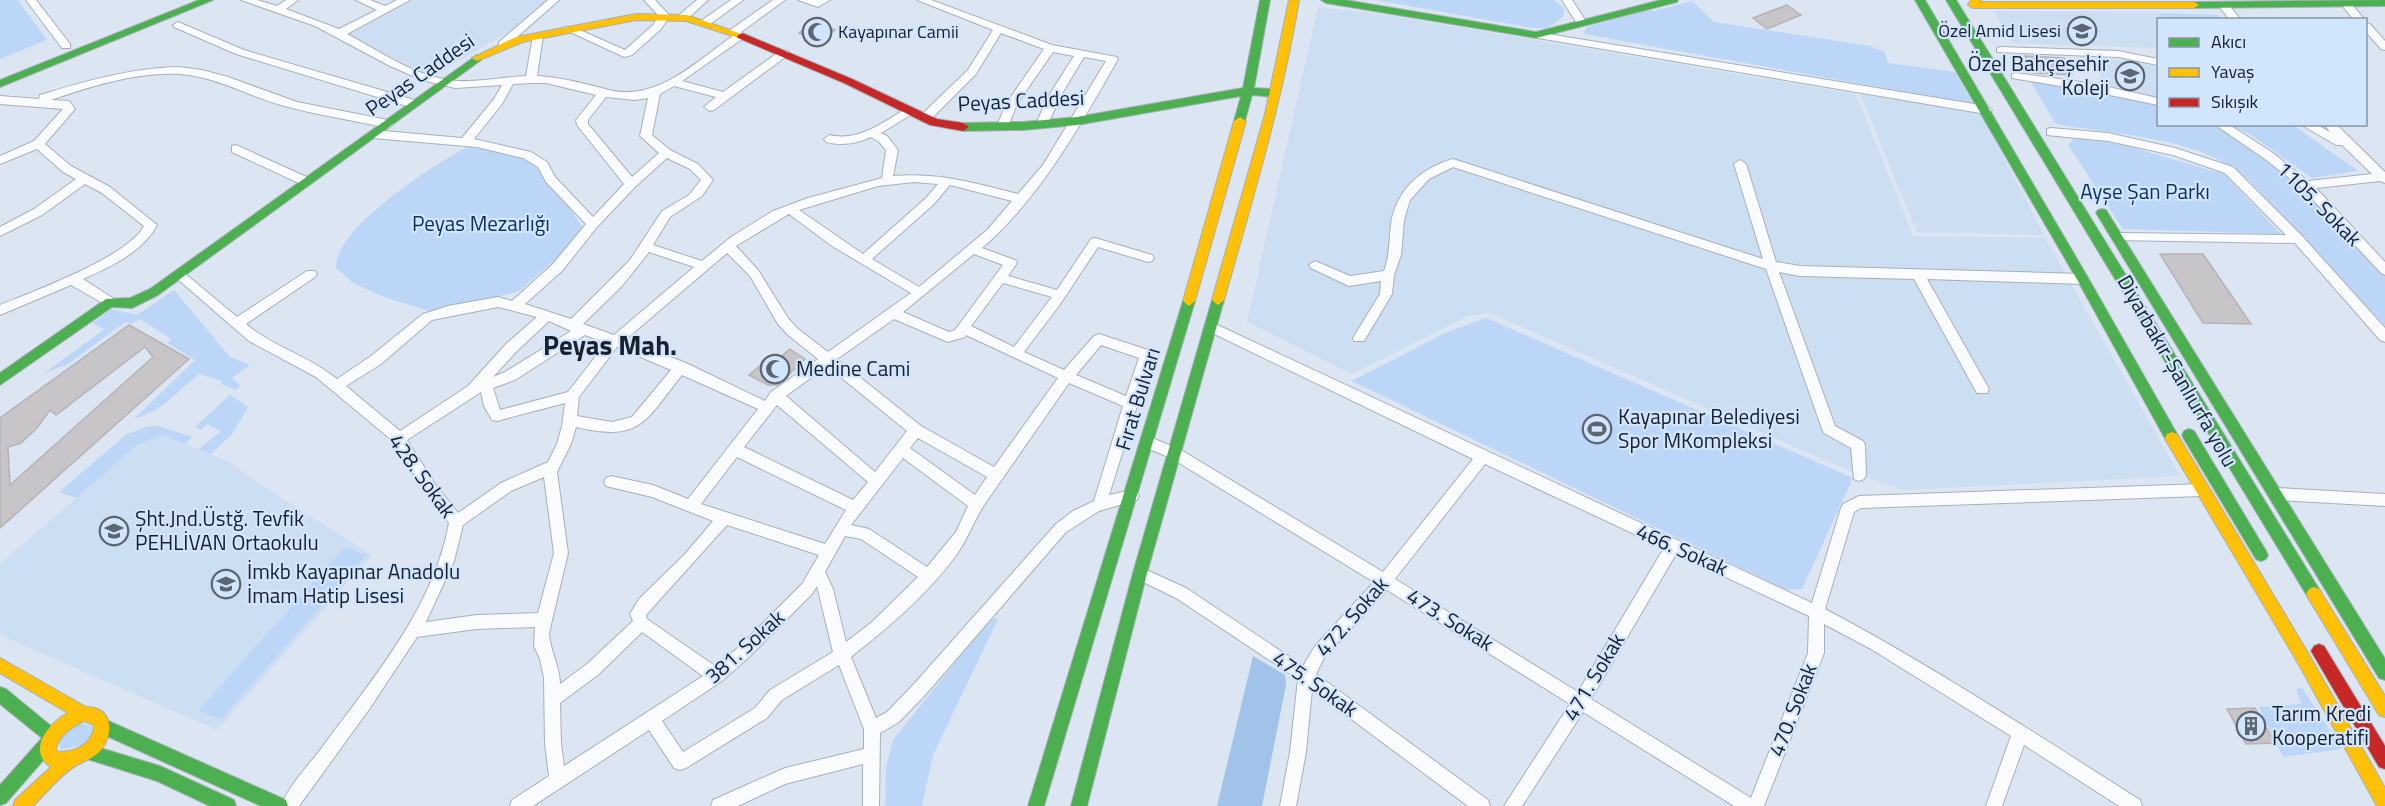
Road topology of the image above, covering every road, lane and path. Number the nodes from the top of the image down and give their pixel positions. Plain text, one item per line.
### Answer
1 (31, 0) edge
2 (179, 0) edge
3 (208, 0) edge
4 (246, 0) edge
5 (293, 0) edge
6 (361, 0) edge
7 (405, 0) edge
8 (554, 0) edge
9 (649, 0) edge
10 (703, 0) edge
11 (738, 0) edge
12 (780, 0) edge
13 (803, 0) edge
14 (825, 0) edge
15 (922, 0) edge
16 (1265, 0) edge
17 (1294, 0) edge
18 (1326, 0) edge
19 (1567, 0) edge
20 (1673, 0) edge
21 (1920, 0) edge
22 (1934, 0) edge
23 (1951, 0) edge
24 (1973, 2) edge
25 (2239, 2) edge
26 (2297, 2) edge
27 (2351, 2) edge
28 (2154, 3) edge
29 (2385, 3) edge
30 (2053, 4) edge
31 (2223, 5) junction
32 (277, 10) junction
33 (386, 10) junction
34 (665, 16) junction
35 (682, 18) junction
36 (2234, 18) edge
37 (2359, 18) edge
38 (705, 23) junction
39 (1582, 23) junction
40 (1985, 23) dead end
41 (178, 25) dead end
42 (2367, 27) edge
43 (568, 29) junction
44 (999, 29) junction
45 (737, 33) junction
46 (338, 34) junction
47 (1536, 35) junction
48 (538, 36) junction
49 (503, 44) junction
50 (1999, 45) joint
51 (66, 46) junction
52 (2385, 47) edge
53 (1050, 48) junction
54 (784, 53) junction
55 (1081, 53) junction
56 (2157, 62) edge
57 (0, 73) edge
58 (2016, 76) junction
59 (531, 79) junction
60 (510, 80) junction
61 (442, 82) junction
62 (671, 82) junction
63 (0, 84) edge
64 (1986, 84) dead end
65 (655, 91) junction
66 (1248, 91) junction
67 (604, 92) junction
68 (1274, 93) junction
69 (2027, 95) dead end
70 (725, 96) junction
71 (0, 100) edge
72 (34, 102) junction
73 (2157, 102) edge
74 (414, 104) junction
75 (710, 107) dead end
76 (1995, 107) junction
77 (911, 111) junction
78 (926, 118) junction
79 (1077, 121) junction
80 (388, 124) junction
81 (1042, 124) junction
82 (1003, 126) junction
83 (2222, 126) edge
84 (2309, 126) edge
85 (2331, 126) edge
86 (872, 133) junction
87 (2051, 133) dead end
88 (373, 134) junction
89 (830, 139) dead end
90 (465, 142) junction
91 (38, 144) junction
92 (2348, 145) junction
93 (236, 148) dead end
94 (666, 153) junction
95 (0, 160) edge
96 (1740, 164) dead end
97 (2054, 164) junction
98 (2384, 177) edge
99 (85, 178) junction
100 (888, 181) junction
101 (947, 181) junction
102 (307, 182) junction
103 (631, 184) junction
104 (2306, 185) junction
105 (1022, 199) junction
106 (2038, 200) junction
107 (790, 209) junction
108 (2057, 212) dead end
109 (593, 224) junction
110 (0, 231) edge
111 (2118, 237) junction
112 (2298, 240) junction
113 (729, 246) junction
114 (647, 247) junction
115 (972, 249) junction
116 (1148, 258) dead end
117 (865, 259) junction
118 (704, 266) junction
119 (1315, 266) dead end
120 (1771, 266) junction
121 (2385, 270) edge
122 (311, 274) dead end
123 (1918, 274) junction
124 (2088, 274) junction
125 (179, 275) junction
126 (1388, 275) junction
127 (1000, 278) junction
128 (72, 279) junction
129 (920, 293) junction
130 (1060, 295) junction
131 (110, 302) junction
132 (515, 305) junction
133 (0, 310) edge
134 (893, 313) junction
135 (546, 316) junction
136 (236, 324) junction
137 (1211, 327) junction
138 (577, 328) junction
139 (963, 328) junction
140 (2385, 337) edge
141 (1359, 338) dead end
142 (615, 342) junction
143 (2139, 350) dead end
144 (1016, 354) junction
145 (827, 359) junction
146 (681, 368) junction
147 (1066, 377) junction
148 (0, 380) edge
149 (336, 386) junction
150 (480, 388) junction
151 (1982, 389) dead end
152 (572, 396) junction
153 (771, 401) junction
154 (1131, 404) junction
155 (569, 420) junction
156 (2181, 422) dead end
157 (916, 430) junction
158 (399, 438) junction
159 (1147, 442) junction
160 (735, 449) junction
161 (901, 449) junction
162 (1176, 454) junction
163 (1483, 458) junction
164 (553, 466) junction
165 (1859, 475) dead end
166 (997, 476) junction
167 (876, 480) junction
168 (611, 482) dead end
169 (2201, 490) junction
170 (2277, 494) junction
171 (1132, 496) junction
172 (2385, 500) edge
173 (1100, 503) junction
174 (977, 504) junction
175 (691, 506) junction
176 (855, 508) junction
177 (724, 518) junction
178 (456, 522) junction
179 (841, 529) junction
180 (2254, 544) junction
181 (1672, 546) junction
182 (829, 552) junction
183 (2266, 564) dead end
184 (817, 572) junction
185 (1140, 573) junction
186 (927, 576) junction
187 (1386, 580) junction
188 (2338, 594) junction
189 (1817, 612) junction
190 (545, 620) junction
191 (641, 622) junction
192 (412, 631) junction
193 (2314, 643) dead end
194 (842, 655) junction
195 (2303, 657) junction
196 (2356, 663) junction
197 (0, 665) edge
198 (2385, 673) edge
199 (716, 676) junction
200 (1306, 676) junction
201 (0, 694) edge
202 (553, 699) junction
203 (1581, 701) junction
204 (2385, 710) edge
205 (84, 714) junction
206 (651, 719) junction
207 (104, 727) junction
208 (872, 729) junction
209 (2020, 734) junction
210 (49, 740) junction
211 (87, 752) junction
212 (872, 755) junction
213 (69, 761) junction
214 (2385, 761) edge
215 (558, 780) junction
216 (0, 797) edge
217 (2385, 804) edge
218 (21, 806) edge
219 (228, 806) edge
220 (280, 806) edge
221 (289, 806) edge
222 (518, 806) edge
223 (719, 806) edge
224 (871, 806) edge
225 (1036, 806) edge
226 (1079, 806) edge
227 (1288, 806) edge
228 (1482, 806) edge
229 (1512, 806) edge
230 (1749, 806) edge
231 (1756, 806) edge
232 (1994, 806) edge
233 (2134, 806) edge

1 - 51 street
2 - 51 main road
3 - 63 main road
4 - 32 street
5 - 32 street
6 - 33 street
7 - 33 street
8 - 49 street
9 - 34 street
10 - 35 street
11 - 38 street
12 - 45 street
13 - 14 street
15 - 44 street
16 - 66 main road, Fırat Bulvarı
17 - 68 main road
18 - 47 main road
19 - 39 street
20 - 39 main road
21 - 76 main road
22 - 64 main road
23 - 97 main road, Diyarbakır-Şanlıurfa yolu
24 - 30 main road
24 - 40 main road
25 - 26 main road
25 - 31 main road
26 - 27 main road
27 - 29 main road
27 - 37 street
28 - 30 main road
28 - 31 main road
31 - 36 street
32 - 46 street
33 - 46 street
34 - 35 main road, Peyas Caddesi
34 - 43 main road, Peyas Caddesi
34 - 43 street
35 - 38 main road, Peyas Caddesi
38 - 45 main road, Peyas Caddesi
39 - 47 main road
41 - 74 street
42 - 52 street
43 - 48 main road, Peyas Caddesi
44 - 53 street
44 - 78 street
45 - 54 main road, Peyas Caddesi
45 - 62 street
46 - 61 street
47 - 76 street
48 - 49 main road, Peyas Caddesi
48 - 59 street
49 - 61 main road, Peyas Caddesi
50 - 56 street
50 - 58 main road
51 - 57 main road
53 - 55 street
53 - 82 street
54 - 70 street
54 - 77 main road, Peyas Caddesi
55 - 79 street
55 - 81 street
58 - 69 main road
58 - 73 street
59 - 60 street
59 - 67 street
60 - 61 street
60 - 90 street
61 - 74 main road, Peyas Caddesi
62 - 65 street
62 - 70 street
65 - 67 street
65 - 94 street
66 - 68 main road, Peyas Caddesi
66 - 79 main road, Peyas Caddesi
66 - 159 main road, Fırat Bulvarı
67 - 103 street
68 - 137 main road
70 - 75 street
71 - 72 street
72 - 80 street
72 - 91 street
74 - 80 main road, Peyas Caddesi
76 - 106 main road
77 - 78 main road, Peyas Caddesi
77 - 86 street
78 - 82 main road, Peyas Caddesi
79 - 81 main road, Peyas Caddesi
79 - 105 street
80 - 88 main road, Peyas Caddesi
81 - 82 main road, Peyas Caddesi
83 - 104 street, 1105. Sokak
84 - 92 street
85 - 92 street
86 - 89 street
86 - 100 street
87 - 112 street
88 - 90 street
88 - 102 main road, Peyas Caddesi
90 - 109 street
91 - 95 street
91 - 99 street
92 - 98 street
93 - 102 street
94 - 103 street
94 - 114 street
96 - 120 street
97 - 111 main road
97 - 196 main road, Diyarbakır-Şanlıurfa yolu
98 - 104 street
99 - 110 street
99 - 128 street
100 - 101 street
100 - 107 street
101 - 105 street
101 - 117 street
102 - 125 main road, Peyas Caddesi
103 - 109 street
104 - 121 street, 1105. Sokak
105 - 115 street
106 - 108 main road
106 - 124 main road
107 - 113 street
107 - 117 street
109 - 132 street
111 - 112 street
111 - 170 main road
112 - 140 street
113 - 118 street
113 - 145 street
114 - 118 street
114 - 138 street
115 - 127 street
115 - 129 street
116 - 130 street
117 - 129 street
118 - 142 street
119 - 126 street
120 - 123 street
120 - 126 street
120 - 165 street
122 - 136 street
123 - 124 street
123 - 151 street
124 - 143 main road, Diyarbakır-Şanlıurfa yolu
124 - 169 main road
125 - 131 main road, Peyas Caddesi
125 - 136 street, 428. Sokak
126 - 141 street
127 - 130 street
127 - 139 street
128 - 131 street
128 - 133 street
129 - 134 street
130 - 144 street
131 - 148 main road, Peyas Caddesi
132 - 135 street
132 - 149 street
134 - 139 street
134 - 145 street
135 - 138 street
135 - 150 street
136 - 149 street, 428. Sokak
137 - 162 main road
137 - 163 street, 466. Sokak
138 - 142 street
138 - 150 street
139 - 144 street
142 - 146 street
142 - 152 street
144 - 147 street
145 - 153 street
145 - 157 street
146 - 153 street
146 - 155 street
147 - 154 street
147 - 154 street
147 - 166 street
149 - 158 street, 428. Sokak
150 - 152 street
150 - 158 street
152 - 155 street
153 - 160 street
153 - 167 street
154 - 173 street
155 - 164 street
156 - 180 main road, Diyarbakır-Şanlıurfa yolu
157 - 161 street, 381. Sokak
157 - 166 street
158 - 178 street, 428. Sokak
159 - 162 street, 473. Sokak
159 - 171 main road, Fırat Bulvarı
160 - 175 street
160 - 176 street
161 - 167 street, 381. Sokak
161 - 174 street
162 - 185 main road
162 - 187 street, 473. Sokak
163 - 181 street, 466. Sokak
163 - 187 street, 472. Sokak
164 - 178 street
164 - 190 street
166 - 174 street
167 - 176 street, 381. Sokak
168 - 175 street
169 - 189 street, 470. Sokak
169 - 195 main road
170 - 172 street
170 - 188 main road
171 - 173 street
171 - 225 main road, Fırat Bulvarı
173 - 208 street
174 - 186 street
175 - 177 street
176 - 179 street, 381. Sokak
177 - 182 street
177 - 191 street
178 - 192 street, 428. Sokak
179 - 182 street, 381. Sokak
179 - 186 street
180 - 183 main road, Diyarbakır-Şanlıurfa yolu
180 - 195 main road
181 - 189 street, 466. Sokak
181 - 203 street, 471. Sokak
182 - 184 street, 381. Sokak
184 - 194 street
184 - 199 street, 381. Sokak
185 - 200 street, 475. Sokak
185 - 226 main road
186 - 194 street
187 - 200 street, 472. Sokak
187 - 203 street, 473. Sokak
188 - 196 main road
188 - 198 main road
189 - 209 street, 466. Sokak
189 - 231 street, 470. Sokak
190 - 192 street
190 - 202 street
191 - 199 street
191 - 202 street
192 - 221 street, 428. Sokak
193 - 214 main road
194 - 206 street
194 - 208 street
195 - 217 main road
196 - 204 main road, Diyarbakır-Şanlıurfa yolu
197 - 205 main road
199 - 206 street, 381. Sokak
200 - 227 street, 472. Sokak
200 - 228 street, 475. Sokak
201 - 210 main road
202 - 215 street
203 - 229 street, 471. Sokak
203 - 230 street, 473. Sokak
205 - 207 main road
205 - 210 main road
206 - 215 street, 381. Sokak
207 - 211 main road
207 - 220 main road
208 - 212 street
209 - 232 street
209 - 233 street, 466. Sokak
210 - 213 main road
210 - 216 main road
211 - 213 main road
211 - 219 main road
212 - 223 street
212 - 224 street
213 - 218 main road
215 - 222 street, 381. Sokak

